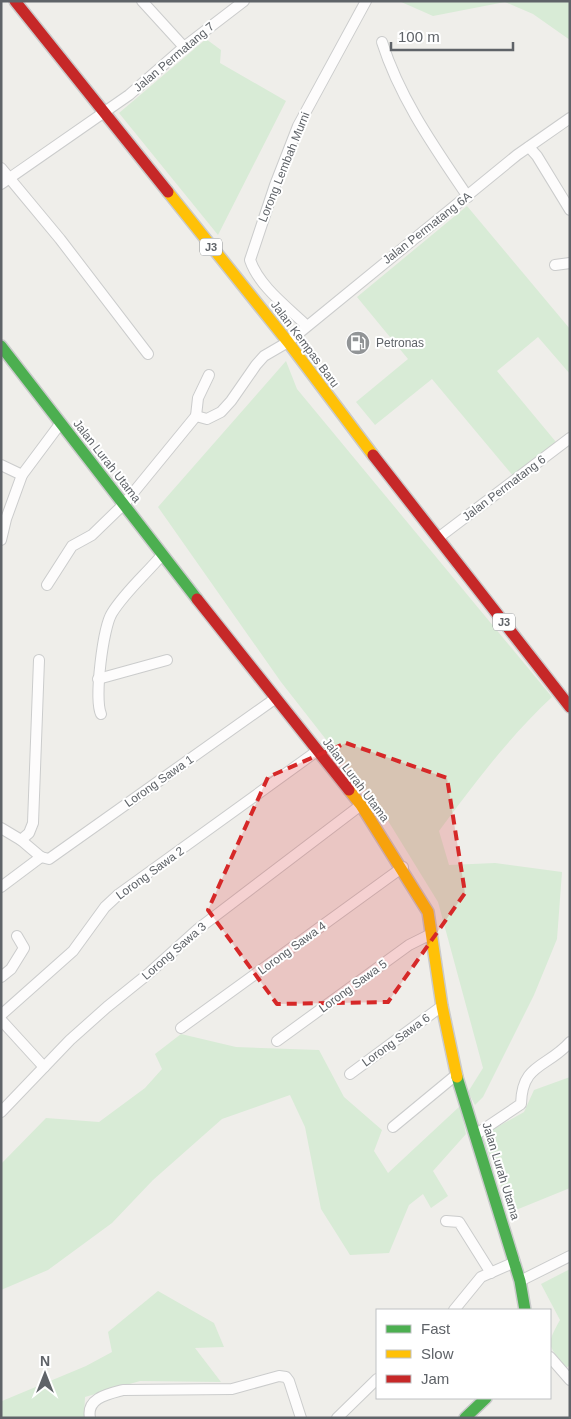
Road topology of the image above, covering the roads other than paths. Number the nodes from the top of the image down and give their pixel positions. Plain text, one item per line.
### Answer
1 (142, 1) edge
2 (244, 1) edge
3 (366, 1) edge
4 (17, 4) edge
5 (382, 42) dead end
6 (184, 47) junction
7 (104, 112) junction
8 (570, 118) edge
9 (529, 147) junction
10 (1, 168) edge
11 (5, 181) edge
12 (468, 197) junction
13 (570, 210) edge
14 (570, 263) edge
15 (555, 264) dead end
16 (306, 325) junction
17 (288, 342) junction
18 (1, 346) edge
19 (148, 354) dead end
20 (209, 375) dead end
21 (196, 416) junction
22 (60, 424) junction
23 (570, 438) edge
24 (1, 465) edge
25 (22, 475) junction
26 (124, 504) junction
27 (438, 538) junction
28 (1, 540) edge
29 (162, 555) junction
30 (47, 585) dead end
31 (39, 660) dead end
32 (167, 660) dead end
33 (98, 679) junction
34 (276, 698) junction
35 (570, 706) edge
36 (101, 714) dead end
37 (318, 751) junction
38 (361, 805) junction
39 (1, 828) edge
40 (21, 840) junction
41 (41, 857) junction
42 (403, 867) junction
43 (1, 887) edge
44 (431, 934) junction
45 (17, 936) dead end
46 (1, 977) edge
47 (442, 1006) junction
48 (1, 1015) edge
49 (1, 1020) edge
50 (181, 1028) dead end
51 (277, 1041) dead end
52 (570, 1042) edge
53 (44, 1067) junction
54 (350, 1074) dead end
55 (456, 1075) junction
56 (1, 1112) edge
57 (393, 1126) dead end
58 (475, 1135) junction
59 (446, 1221) dead end
60 (570, 1256) edge
61 (515, 1262) junction
62 (491, 1273) junction
63 (520, 1281) junction
64 (455, 1309) edge
65 (525, 1309) edge
66 (551, 1358) edge
67 (376, 1380) edge
68 (570, 1380) edge
69 (485, 1399) edge
70 (90, 1418) edge
71 (301, 1418) edge
72 (337, 1418) edge
73 (465, 1418) edge

1 - 6 street
2 - 6 street, Jalan Permatang 7
3 - 16 street, Lorong Lembah Murni
4 - 7 street, Jalan Kempas Baru / J3
5 - 12 street
6 - 7 street, Jalan Permatang 7
7 - 11 street, Jalan Permatang 7
7 - 17 street, Jalan Kempas Baru / J3
8 - 9 street, Jalan Permatang 6A
9 - 12 street, Jalan Permatang 6A
9 - 13 street
10 - 11 street
11 - 19 street
12 - 16 street, Jalan Permatang 6A
14 - 15 street
16 - 17 street, Jalan Permatang 6A
17 - 21 street, Jalan Permatang 6A
17 - 27 street, Jalan Kempas Baru / J3
18 - 22 street, Jalan Lurah Utama
20 - 21 street
21 - 26 street
22 - 25 street
22 - 26 street, Jalan Lurah Utama
23 - 27 street, Jalan Permatang 6
24 - 25 street
25 - 28 street
26 - 29 street, Jalan Lurah Utama
26 - 30 street
27 - 35 street, Jalan Kempas Baru / J3
29 - 33 street
29 - 34 street, Jalan Lurah Utama
31 - 40 street
32 - 33 street
33 - 36 street
34 - 37 street, Jalan Lurah Utama
34 - 41 street, Lorong Sawa 1
37 - 38 street, Jalan Lurah Utama
37 - 48 street, Lorong Sawa 2
38 - 42 street, Jalan Lurah Utama
38 - 53 street, Lorong Sawa 3
39 - 40 street
40 - 41 street
41 - 43 street, Lorong Sawa 1
42 - 44 street, Jalan Lurah Utama
42 - 50 street, Lorong Sawa 4
44 - 47 street, Jalan Lurah Utama
44 - 51 street, Lorong Sawa 5
45 - 46 street
47 - 54 street, Lorong Sawa 6
47 - 55 street, Jalan Lurah Utama
49 - 53 street
52 - 58 street
53 - 56 street, Lorong Sawa 3
55 - 57 street
55 - 58 street, Jalan Lurah Utama
58 - 61 street, Jalan Lurah Utama
59 - 62 street
60 - 63 street
61 - 62 street
61 - 63 street, Jalan Lurah Utama
62 - 64 street
63 - 65 street, Jalan Lurah Utama
66 - 68 street
67 - 72 street
69 - 73 street
70 - 71 street

